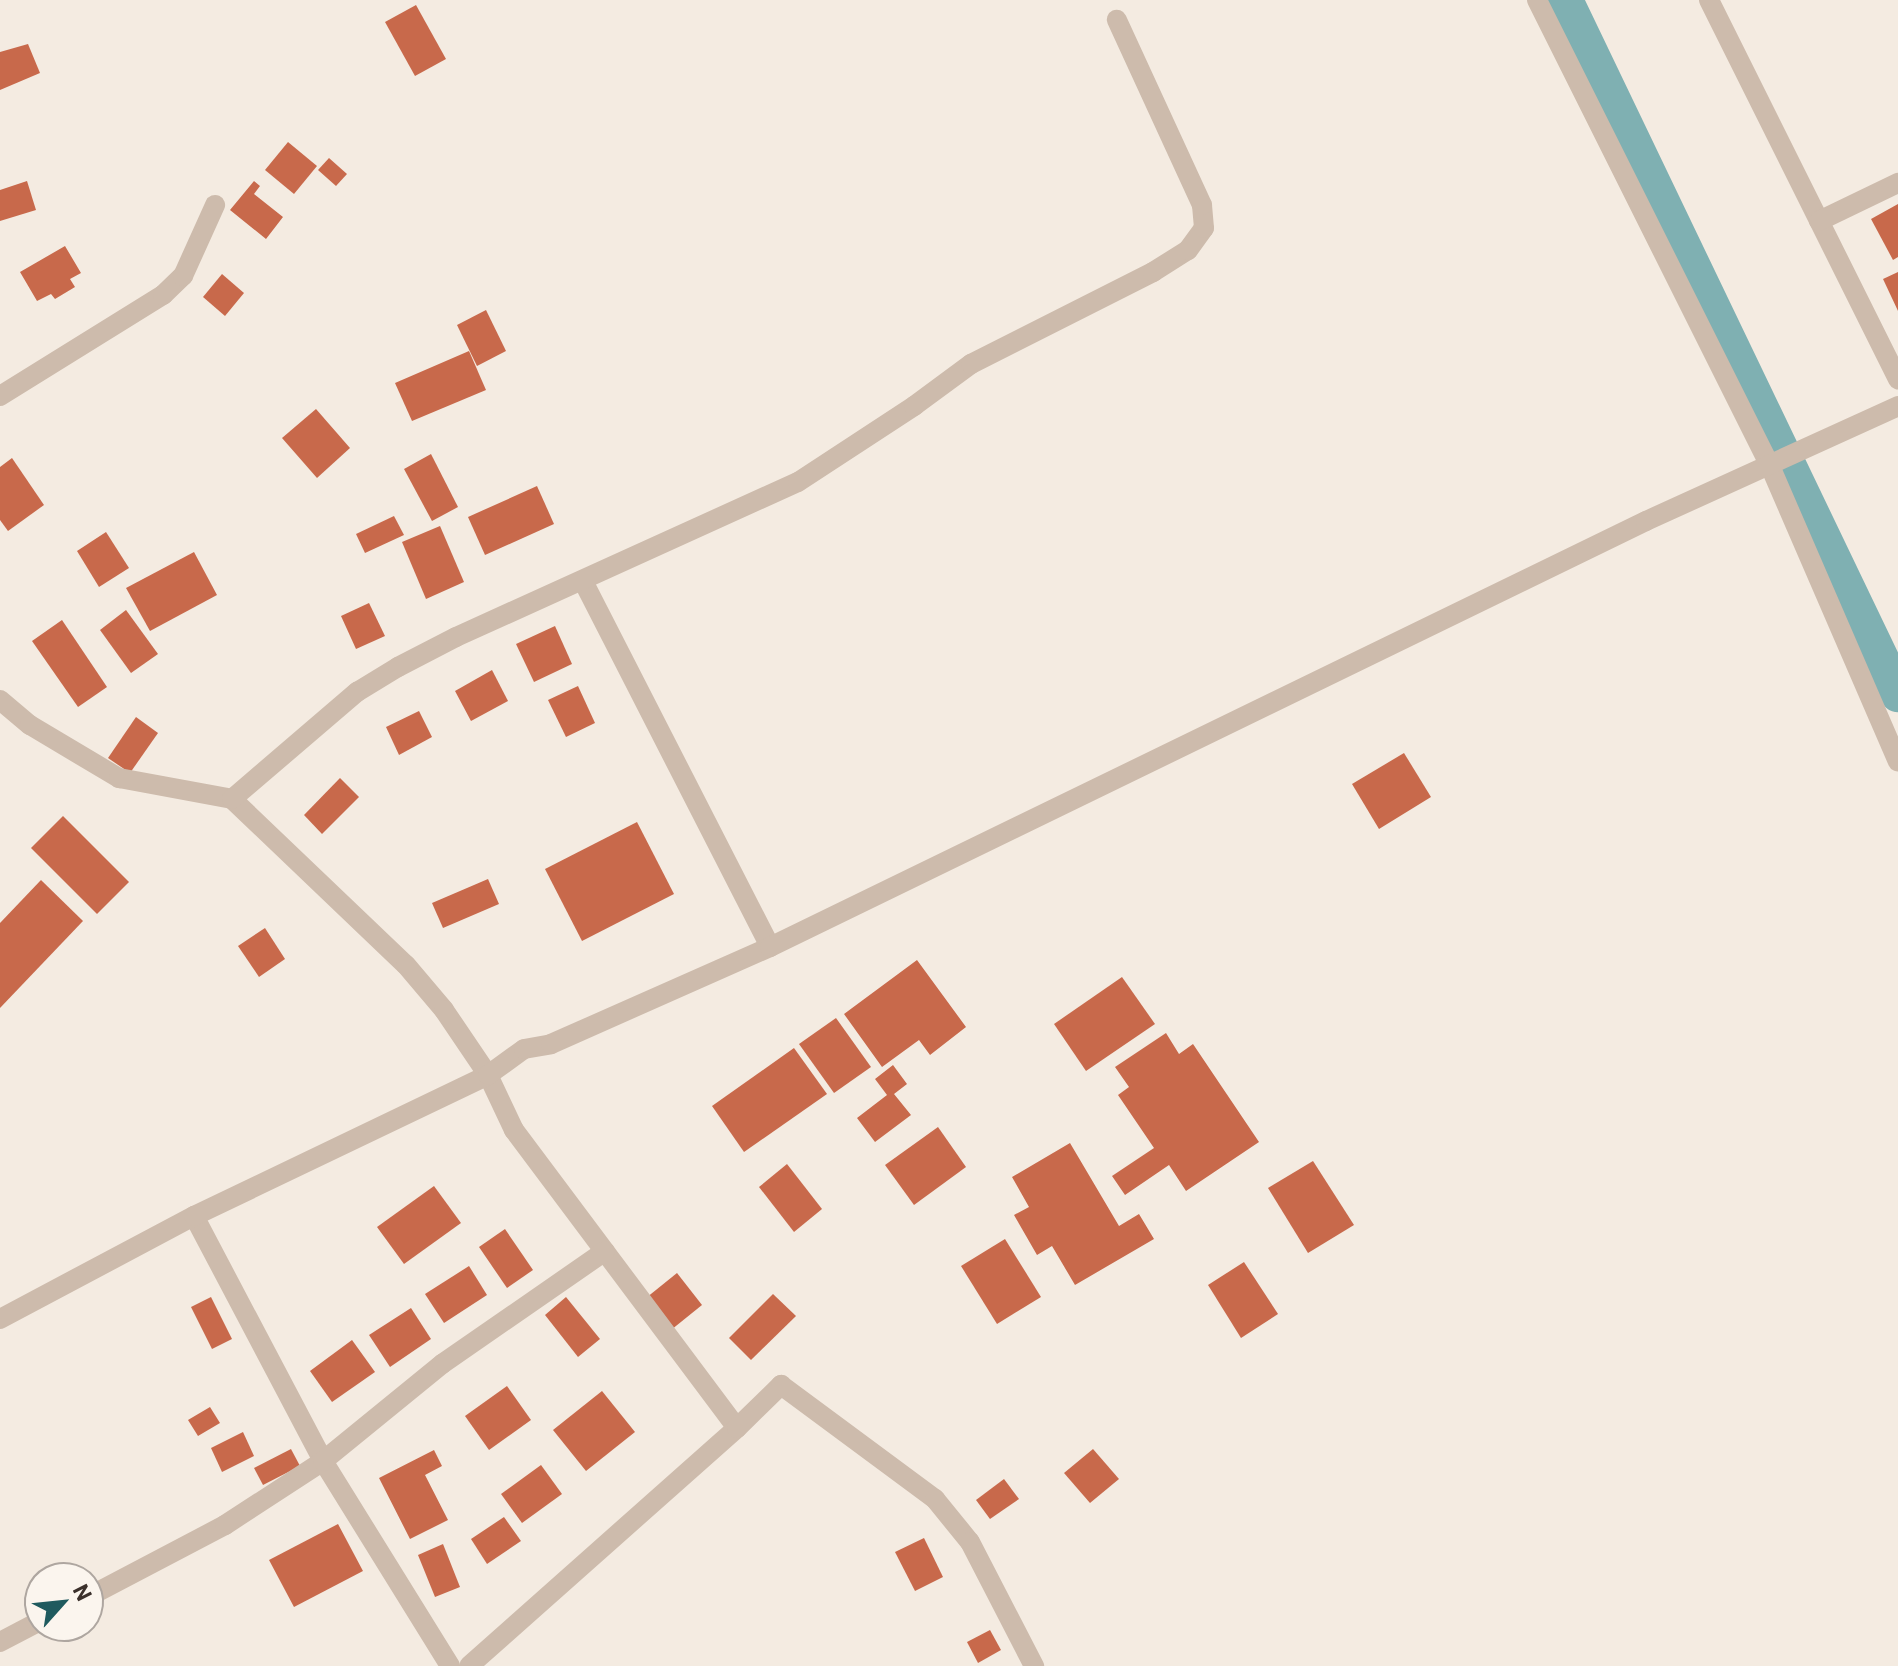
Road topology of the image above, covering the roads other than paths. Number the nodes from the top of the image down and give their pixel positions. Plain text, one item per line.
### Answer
1 (1537, 0) edge
2 (1709, 0) edge
3 (1117, 20) dead end
4 (1898, 183) edge
5 (215, 205) dead end
6 (1819, 221) junction
7 (1898, 379) edge
8 (0, 396) edge
9 (1898, 406) edge
10 (1772, 466) junction
11 (583, 581) junction
12 (0, 700) edge
13 (1898, 762) edge
14 (232, 799) junction
15 (770, 947) junction
16 (488, 1075) junction
17 (194, 1216) junction
18 (605, 1251) junction
19 (0, 1319) edge
20 (737, 1428) junction
21 (323, 1461) junction
22 (104, 1589) edge
23 (24, 1629) edge
24 (0, 1642) edge
25 (450, 1666) edge
26 (469, 1666) edge
27 (1034, 1666) edge

1 - 10 street
2 - 6 street
3 - 11 street
4 - 6 street
5 - 8 street
6 - 7 street
9 - 10 street
10 - 13 street
10 - 15 street
11 - 14 street
11 - 15 street
12 - 14 street
14 - 16 street
15 - 16 street
16 - 17 street
16 - 18 street
17 - 19 street
17 - 21 street
18 - 20 street
18 - 21 street
20 - 26 street
20 - 27 street
21 - 22 street
21 - 25 street
23 - 24 street

